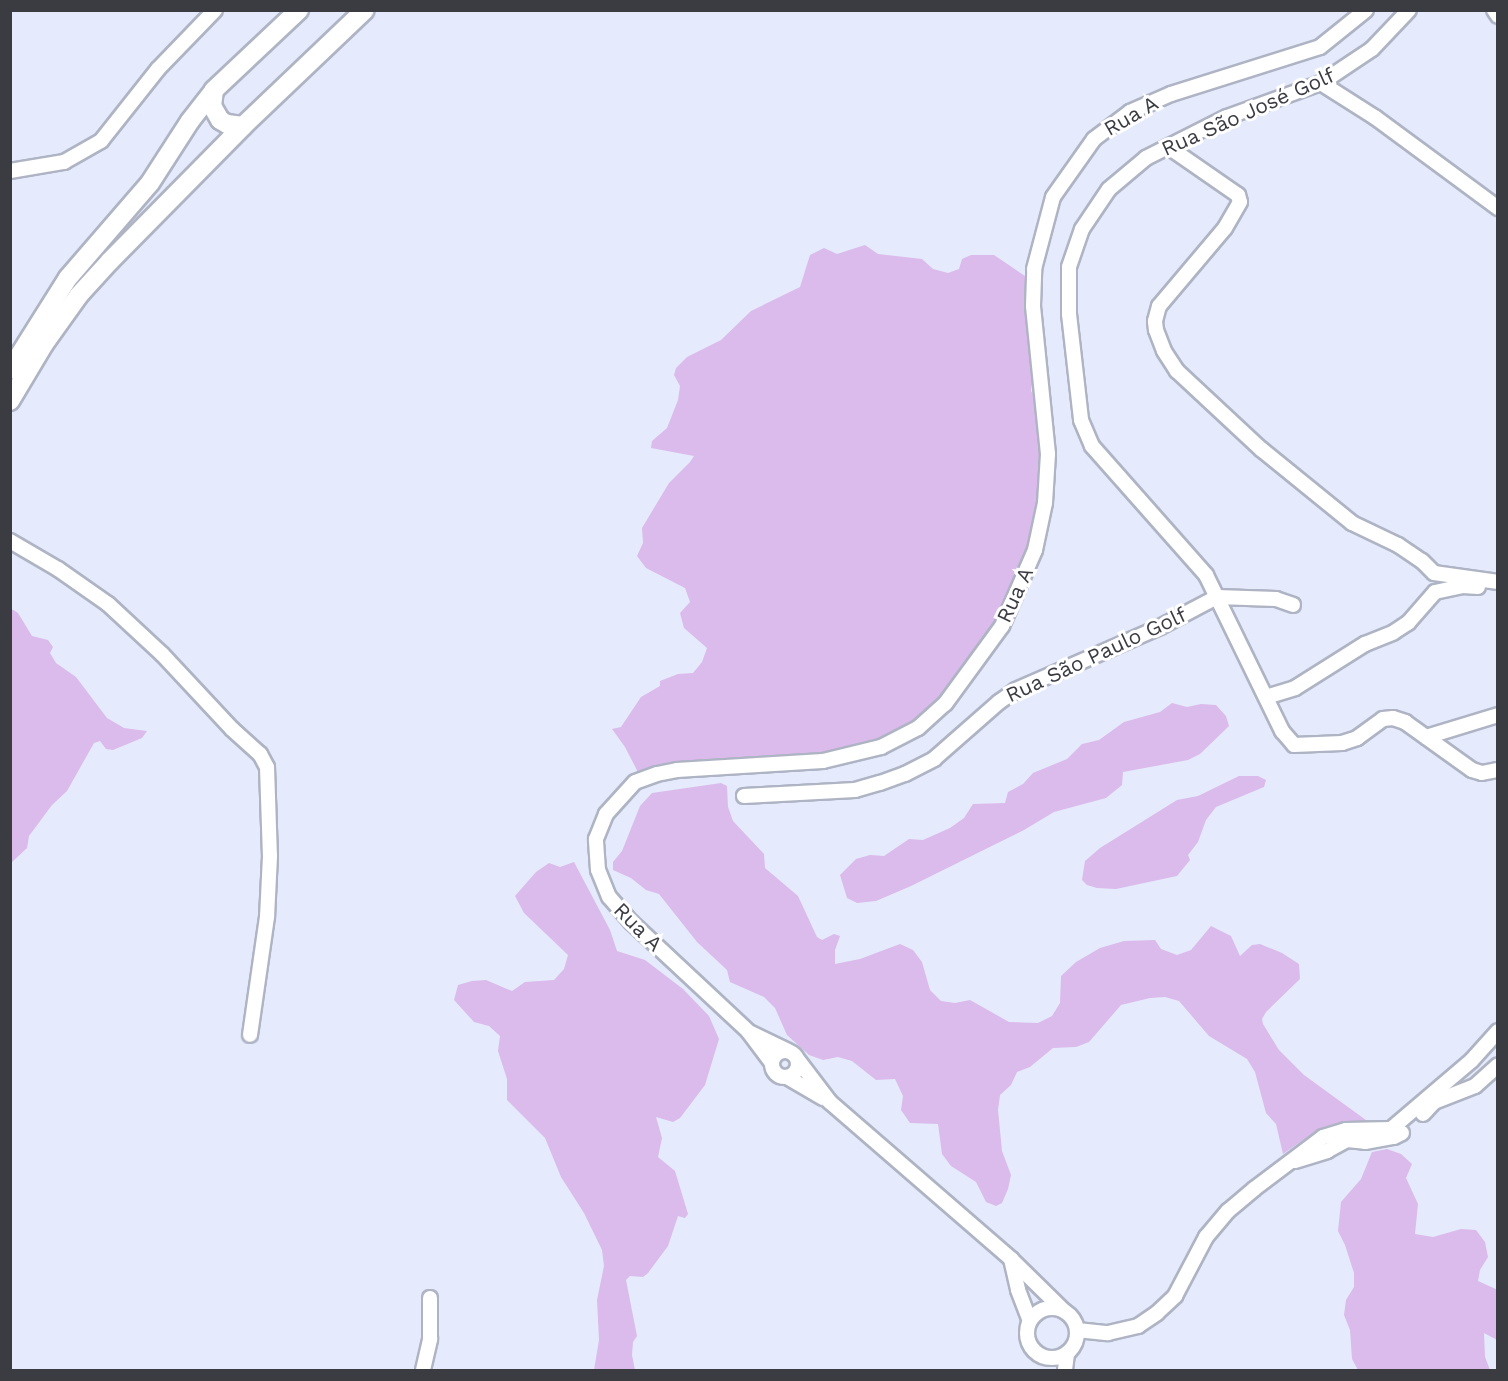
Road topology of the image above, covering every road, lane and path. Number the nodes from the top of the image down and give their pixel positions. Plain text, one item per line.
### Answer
1 (215, 10) edge
2 (299, 10) edge
3 (365, 10) edge
4 (1366, 10) edge
5 (1408, 10) edge
6 (1494, 10) edge
7 (1497, 16) edge
8 (1321, 83) junction
9 (214, 90) junction
10 (243, 126) junction
11 (1170, 148) junction
12 (11, 171) edge
13 (1497, 208) edge
14 (10, 370) edge
15 (10, 401) edge
16 (10, 541) edge
17 (1434, 573) junction
18 (1497, 582) edge
19 (1497, 589) edge
20 (1435, 592) junction
21 (1217, 597) junction
22 (1293, 605) dead end
23 (1266, 697) junction
24 (1497, 715) edge
25 (1424, 735) junction
26 (1497, 770) edge
27 (744, 795) dead end
28 (749, 1032) junction
29 (1497, 1034) edge
30 (250, 1035) dead end
31 (793, 1056) junction
32 (772, 1063) junction
33 (1497, 1065) edge
34 (787, 1077) junction
35 (830, 1102) junction
36 (1290, 1163) junction
37 (1011, 1259) junction
38 (430, 1298) dead end
39 (1064, 1311) junction
40 (1030, 1321) junction
41 (1077, 1330) junction
42 (1067, 1353) junction
43 (1043, 1356) junction
44 (423, 1371) edge
45 (1045, 1371) edge
46 (1065, 1371) edge

1 - 12 street
2 - 9 main road
3 - 10 main road
4 - 28 street, Rua A
5 - 8 street, Rua São José Golf
6 - 7 street
8 - 11 street, Rua São José Golf
8 - 13 street
9 - 10 main road
9 - 14 main road
10 - 15 main road
11 - 17 street
11 - 21 street, Rua São José Golf
16 - 30 street
17 - 18 street
17 - 20 street
19 - 20 street
20 - 23 street
21 - 22 street, Rua São Paulo Golf
21 - 23 street, Rua São José Golf
21 - 27 street, Rua São Paulo Golf
23 - 25 street, Rua São José Golf
24 - 25 street
25 - 26 street
28 - 31 street, Rua A
28 - 32 street, Rua A
29 - 36 street
31 - 32 street
31 - 34 street
31 - 35 street, Rua A
32 - 34 street, Rua A
33 - 36 street
34 - 35 street, Rua A
35 - 37 street, Rua A
36 - 41 street
37 - 39 street, Rua A
37 - 40 street
38 - 44 street
39 - 40 street
39 - 41 street
40 - 43 street
41 - 42 street
42 - 43 street
42 - 46 street
43 - 45 street

